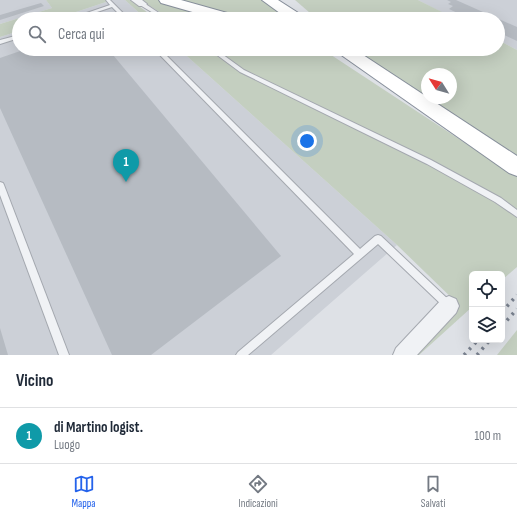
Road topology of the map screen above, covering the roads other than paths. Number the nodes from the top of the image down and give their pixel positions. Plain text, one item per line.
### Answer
1 (108, 0) edge
2 (166, 0) edge
3 (269, 0) edge
4 (291, 0) edge
5 (139, 2) edge
6 (113, 5) junction
7 (92, 12) edge
8 (120, 12) edge
9 (155, 12) edge
10 (208, 12) edge
11 (287, 12) edge
12 (305, 12) edge
13 (12, 38) edge
14 (0, 42) edge
15 (163, 56) edge
16 (222, 56) edge
17 (345, 56) edge
18 (353, 56) edge
19 (358, 56) edge
20 (380, 74) junction
21 (517, 167) edge
22 (0, 185) edge
23 (517, 214) edge
24 (360, 254) junction
25 (449, 306) joint
26 (64, 355) edge
27 (241, 355) edge
28 (403, 355) edge

1 - 6 lane
2 - 10 highway
3 - 11 highway
4 - 12 highway
5 - 9 lane
6 - 7 lane
6 - 8 lane
13 - 14 lane
15 - 24 lane
16 - 23 lane
17 - 20 highway
18 - 20 highway
19 - 20 highway
20 - 21 highway
22 - 26 lane
24 - 25 lane
24 - 27 lane
25 - 28 street

